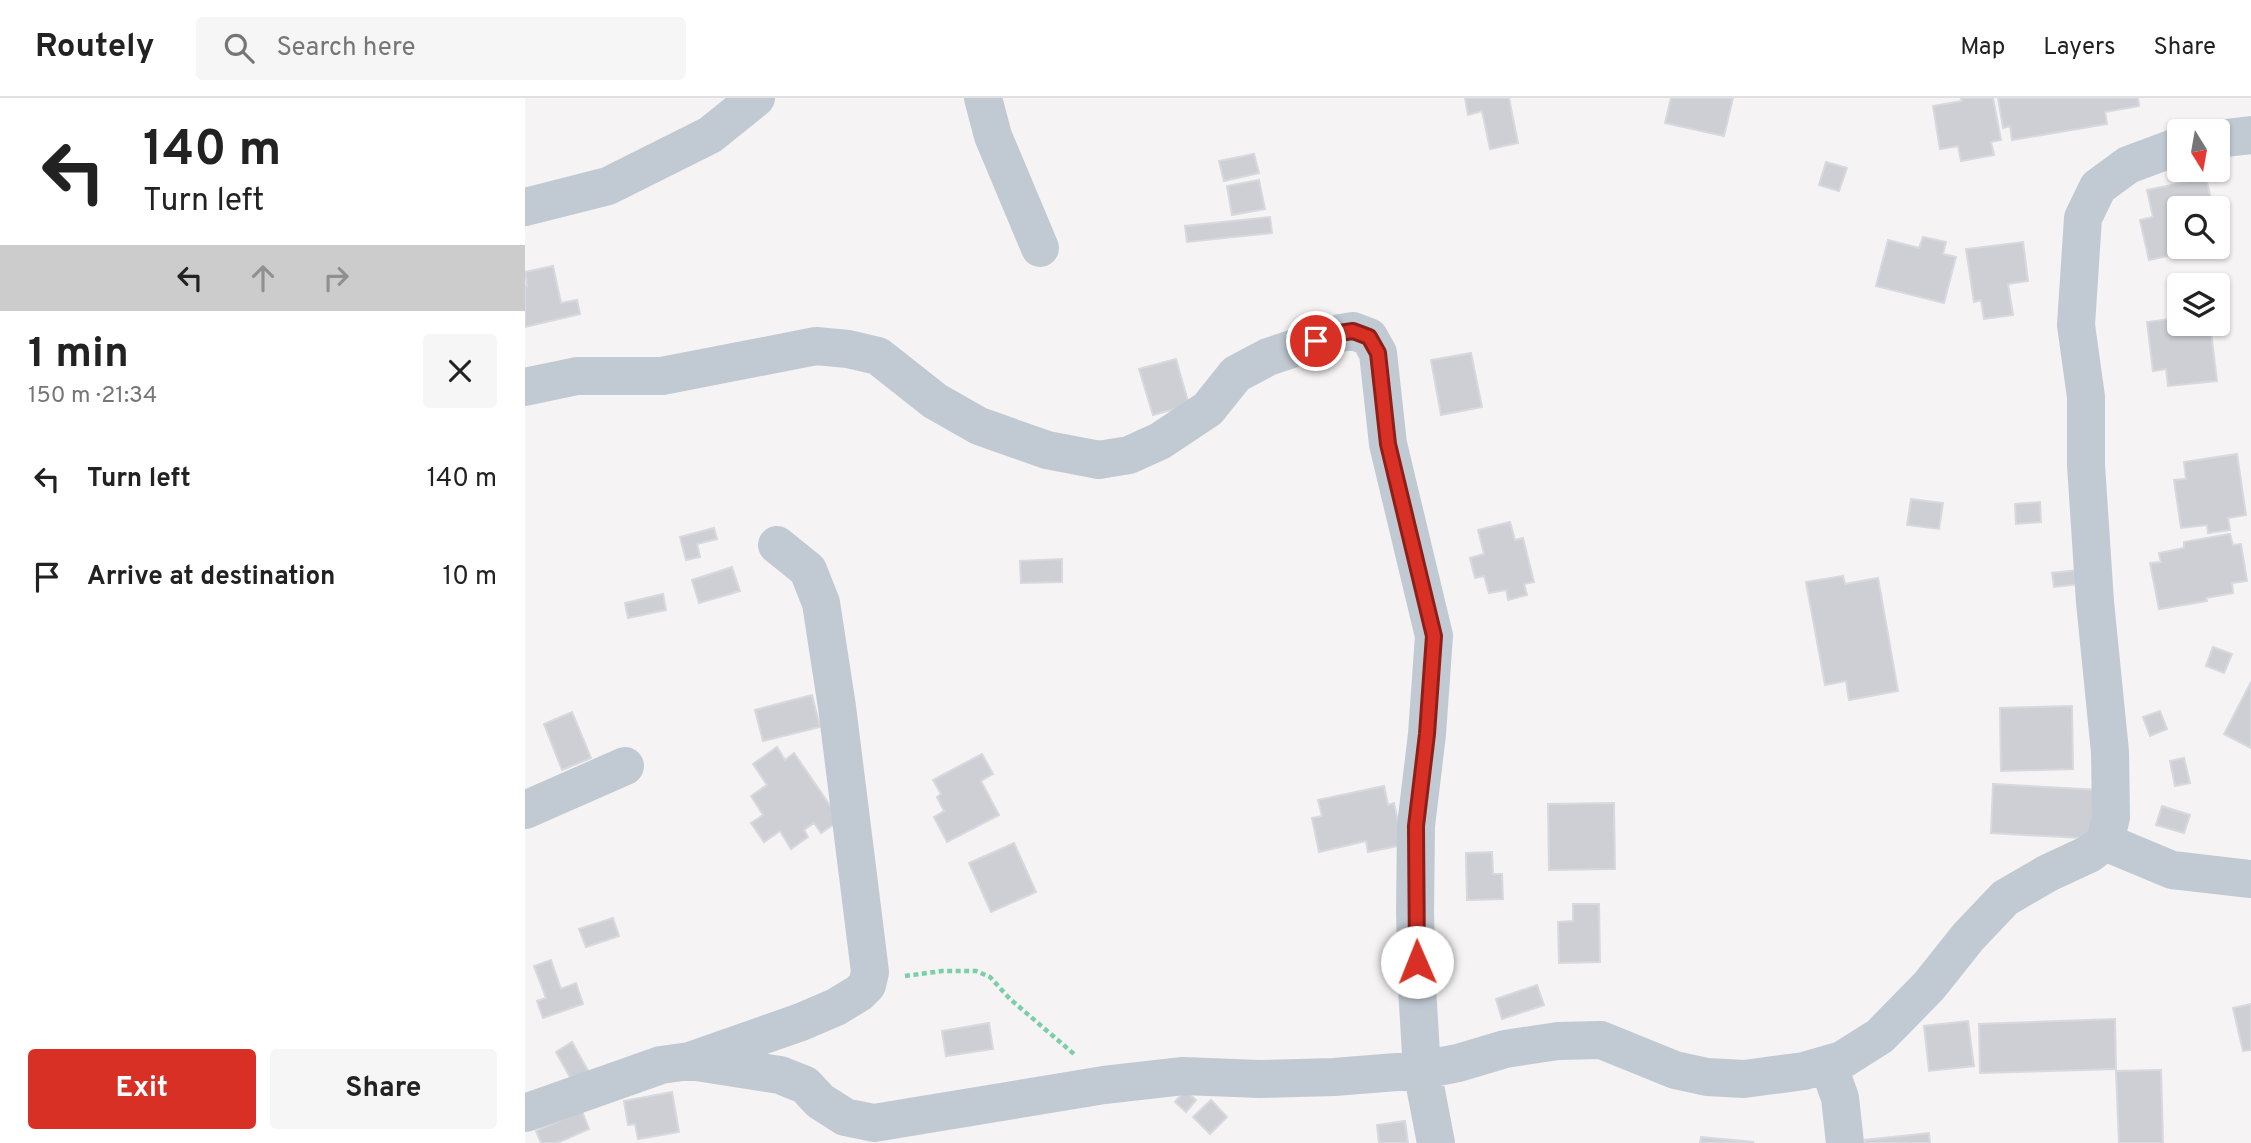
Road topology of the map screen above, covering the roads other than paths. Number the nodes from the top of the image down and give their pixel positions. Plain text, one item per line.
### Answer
1 (756, 98) edge
2 (983, 98) edge
3 (2251, 135) edge
4 (2230, 137) edge
5 (2167, 150) edge
6 (525, 207) edge
7 (1040, 248) dead end
8 (525, 387) edge
9 (777, 545) dead end
10 (625, 766) dead end
11 (525, 810) edge
12 (2105, 842) junction
13 (2251, 879) edge
14 (690, 1060) junction
15 (1828, 1064) junction
16 (1422, 1070) junction
17 (525, 1113) edge
18 (1436, 1143) edge
19 (1845, 1143) edge

1 - 6 street
2 - 7 street
3 - 4 street
5 - 12 street
8 - 16 street
9 - 14 street
10 - 11 street
12 - 13 street
12 - 15 street
14 - 16 street
14 - 17 street
15 - 16 street
15 - 19 street
16 - 18 street

